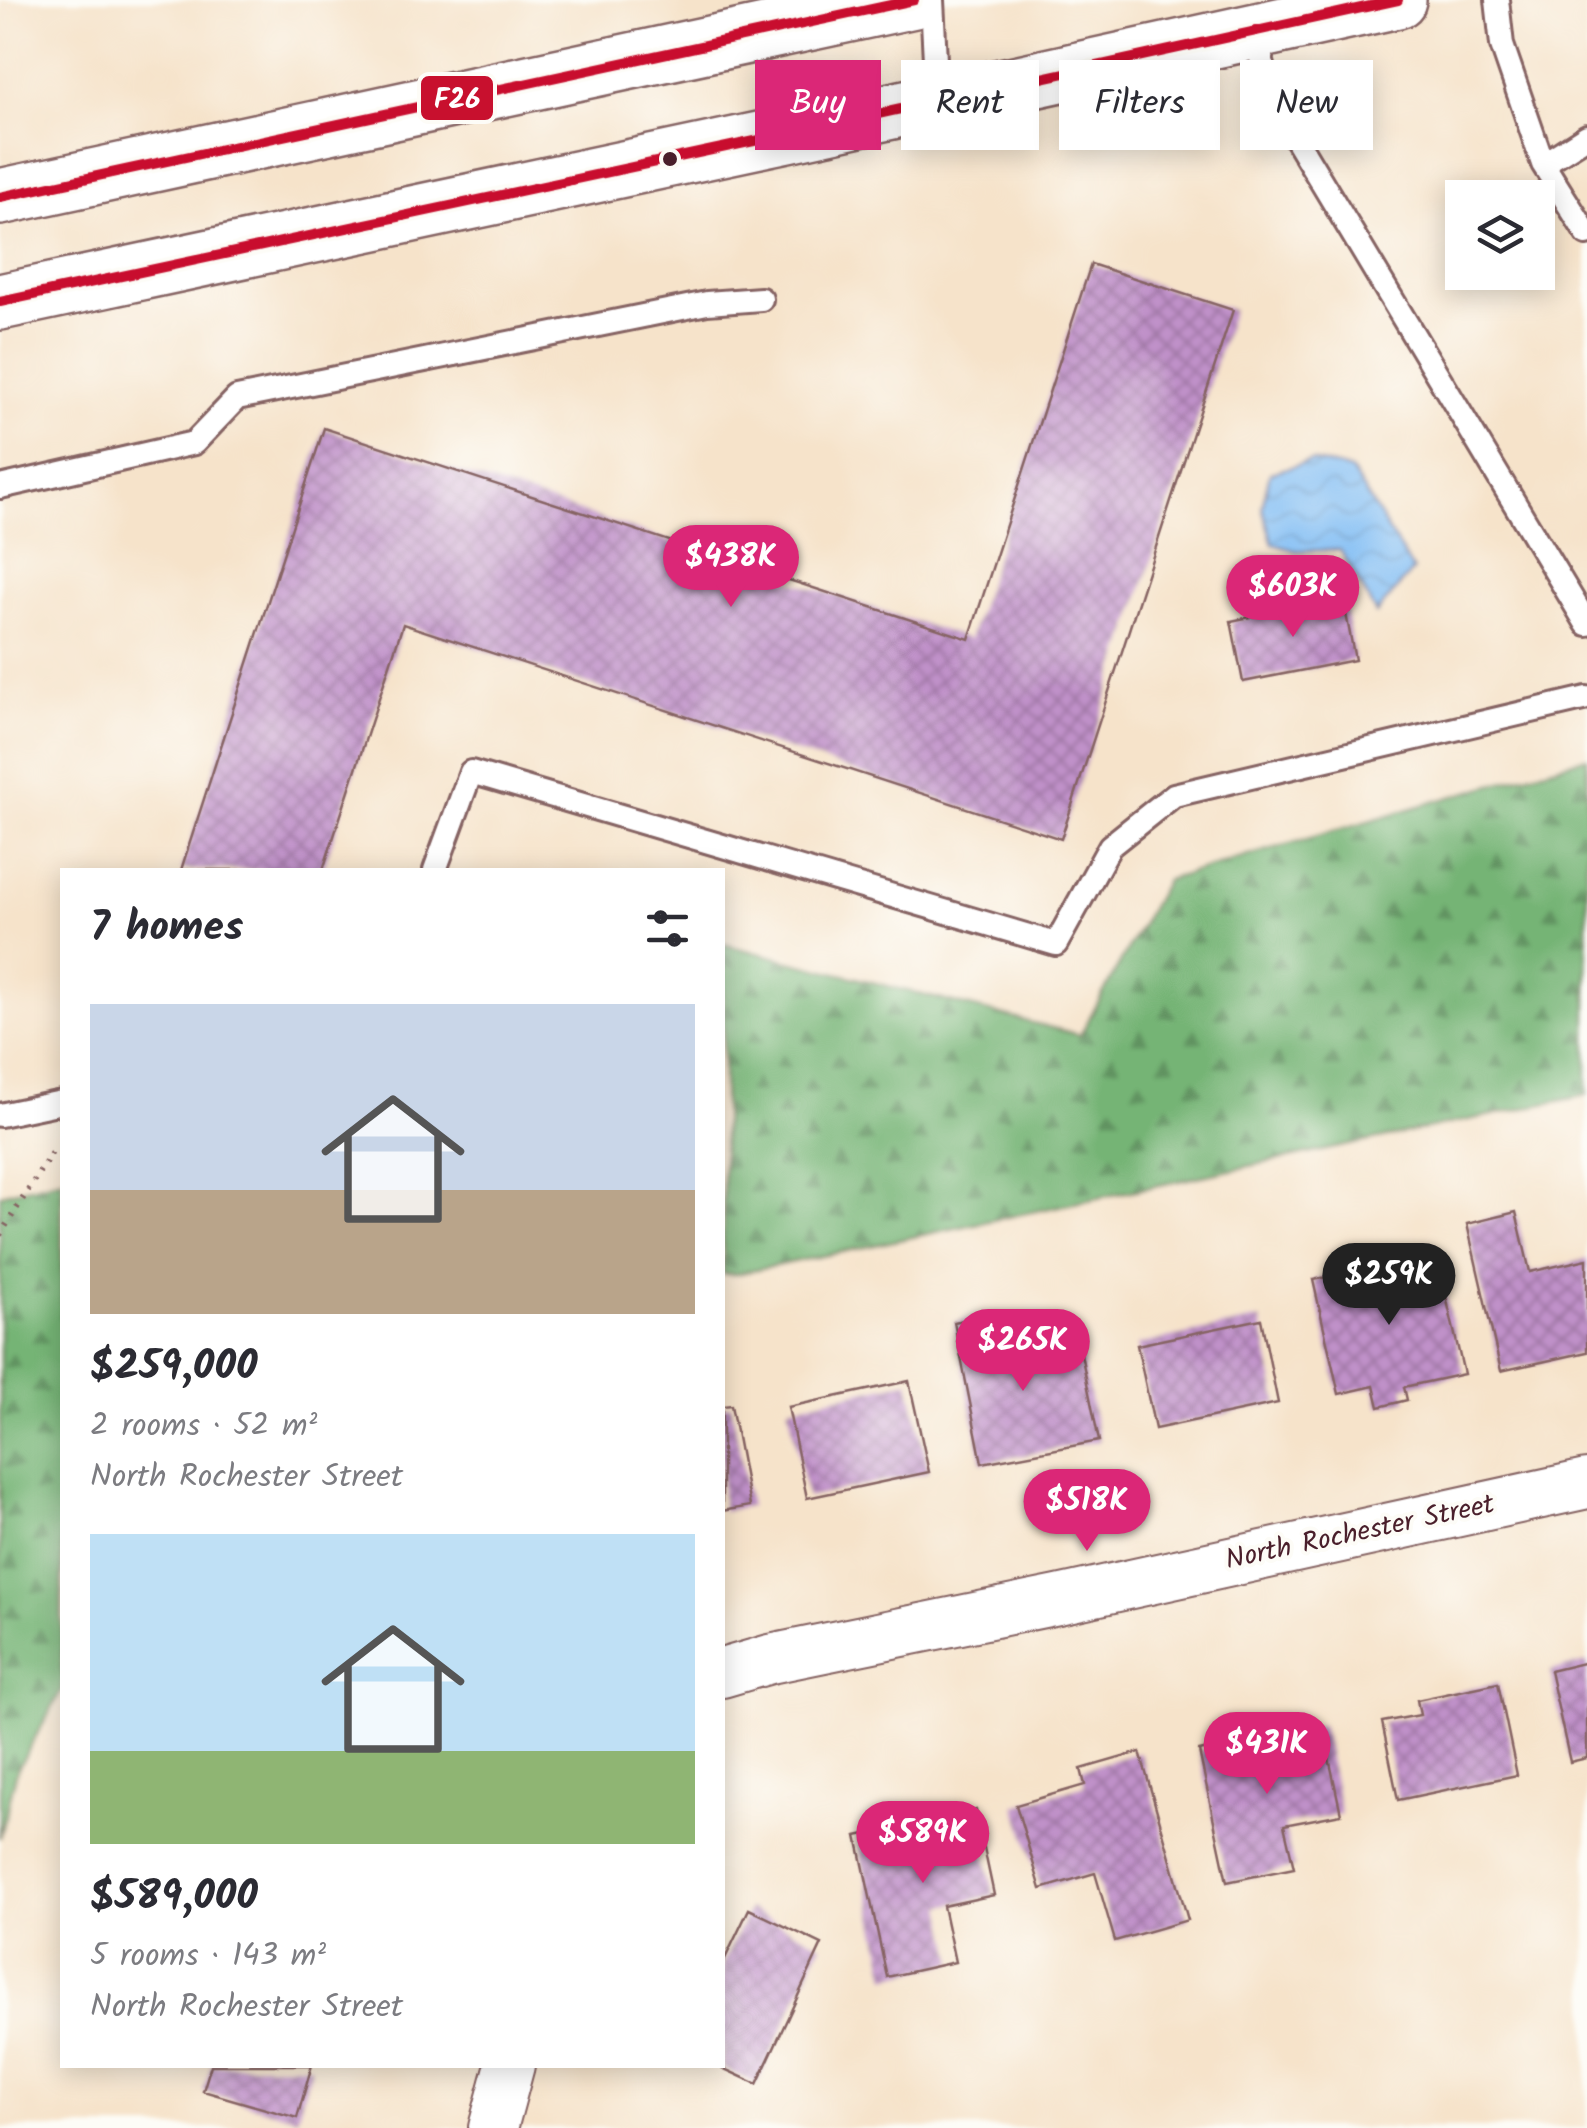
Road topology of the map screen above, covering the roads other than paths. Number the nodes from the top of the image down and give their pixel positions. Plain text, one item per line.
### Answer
1 (914, 0) edge
2 (932, 0) edge
3 (1398, 0) edge
4 (1496, 0) edge
5 (1254, 32) junction
6 (934, 60) edge
7 (1039, 79) edge
8 (901, 109) edge
9 (1587, 136) edge
10 (1543, 164) junction
11 (0, 197) edge
12 (1587, 234) edge
13 (761, 299) dead end
14 (0, 302) edge
15 (0, 487) edge
16 (1587, 624) edge
17 (1587, 698) edge
18 (436, 868) edge
19 (60, 1102) edge
20 (0, 1114) edge
21 (1587, 1484) edge
22 (725, 1672) edge
23 (509, 2068) edge
24 (493, 2128) edge

1 - 11 main road
2 - 6 lane
3 - 5 main road
4 - 10 lane
5 - 7 main road
5 - 16 lane
8 - 14 main road
9 - 10 lane
10 - 12 lane
13 - 15 lane
17 - 18 lane
19 - 20 lane
21 - 22 street, North Rochester Street
23 - 24 street

